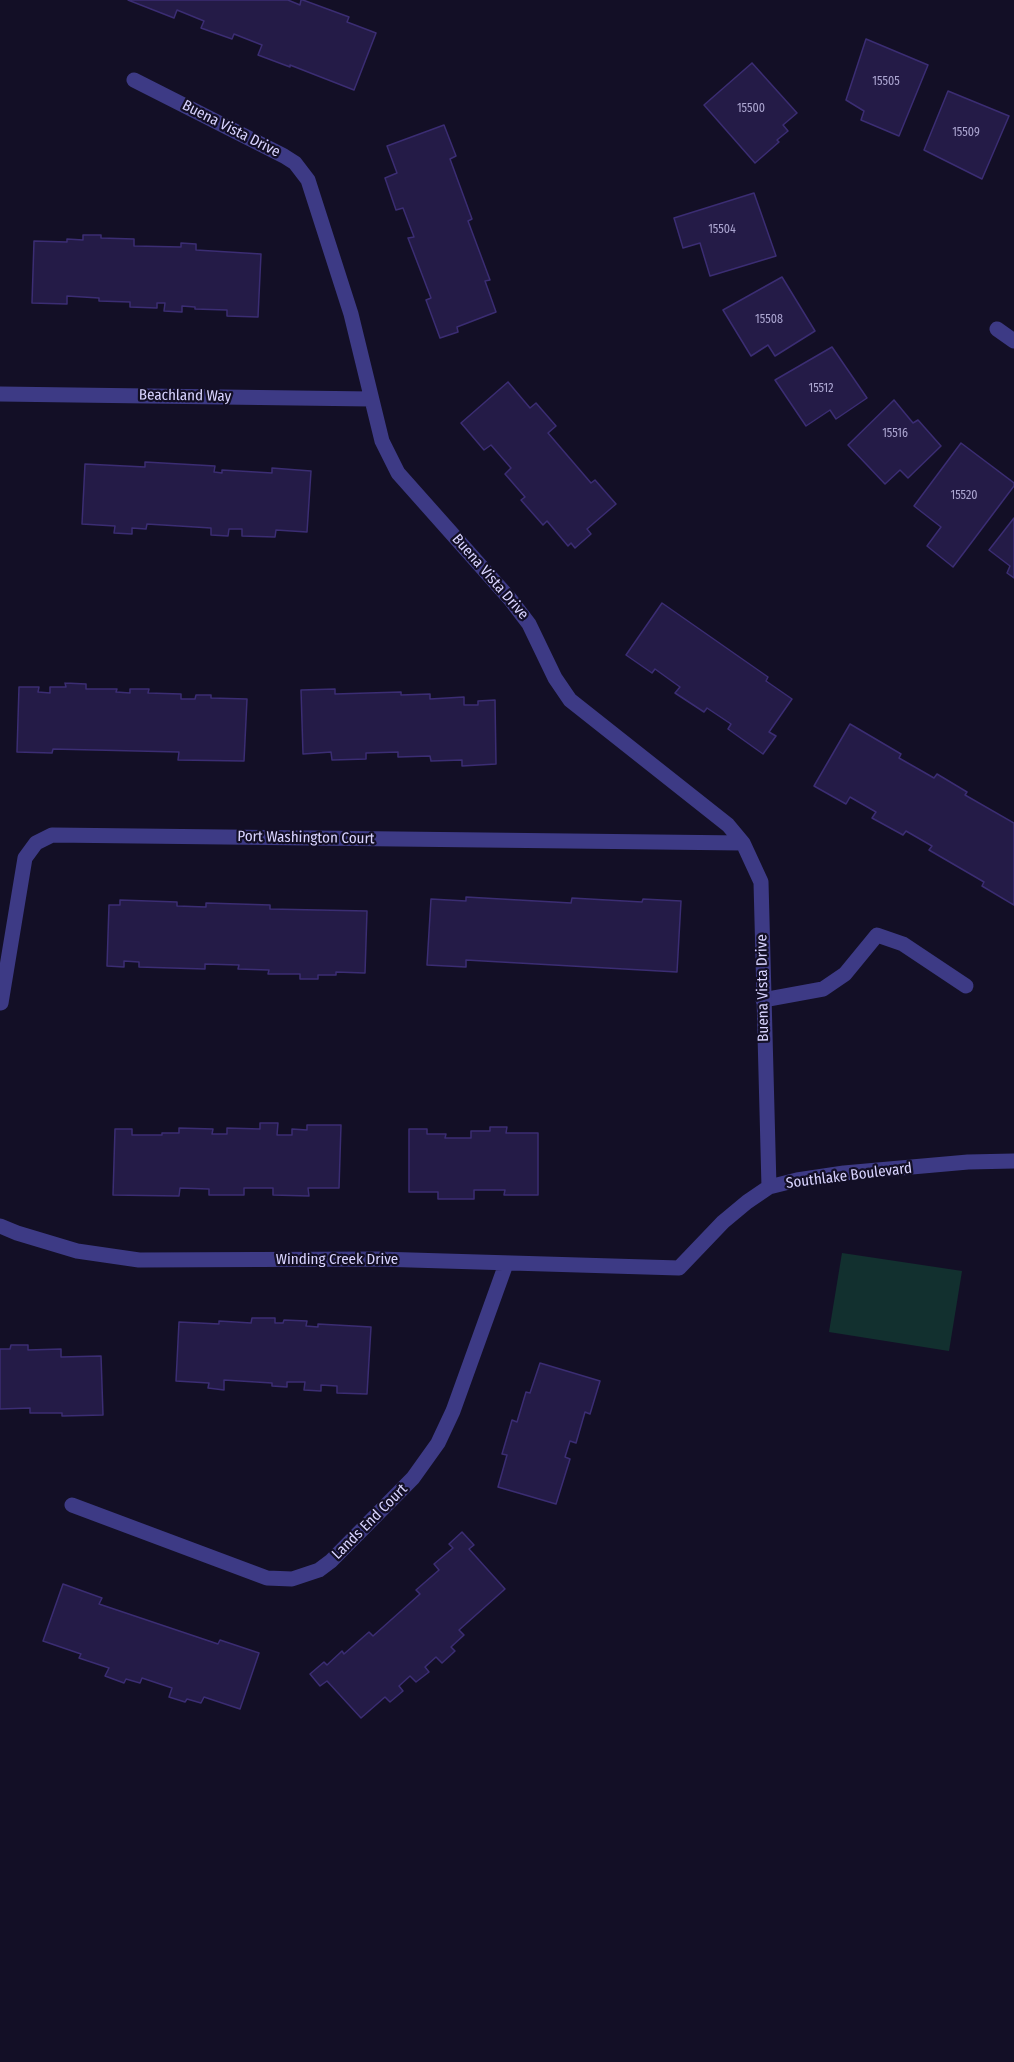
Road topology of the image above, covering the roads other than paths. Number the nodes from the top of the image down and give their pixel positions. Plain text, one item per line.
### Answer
1 (134, 80) dead end
2 (997, 329) dead end
3 (1014, 340) edge
4 (0, 394) edge
5 (371, 399) junction
6 (743, 843) junction
7 (966, 986) dead end
8 (763, 1000) junction
9 (1, 1003) edge
10 (1014, 1161) edge
11 (768, 1187) junction
12 (0, 1226) edge
13 (506, 1264) junction
14 (679, 1268) joint
15 (72, 1505) dead end

1 - 5 street, Buena Vista Drive
2 - 3 street
4 - 5 street, Beachland Way
5 - 6 street, Buena Vista Drive
6 - 8 street, Buena Vista Drive
6 - 9 street, Port Washington Court
7 - 8 street
8 - 11 street, Buena Vista Drive
10 - 11 street, Southlake Boulevard
11 - 14 street, Southlake Boulevard
12 - 13 street, Winding Creek Drive
13 - 14 street, Winding Creek Drive
13 - 15 street, Lands End Court

